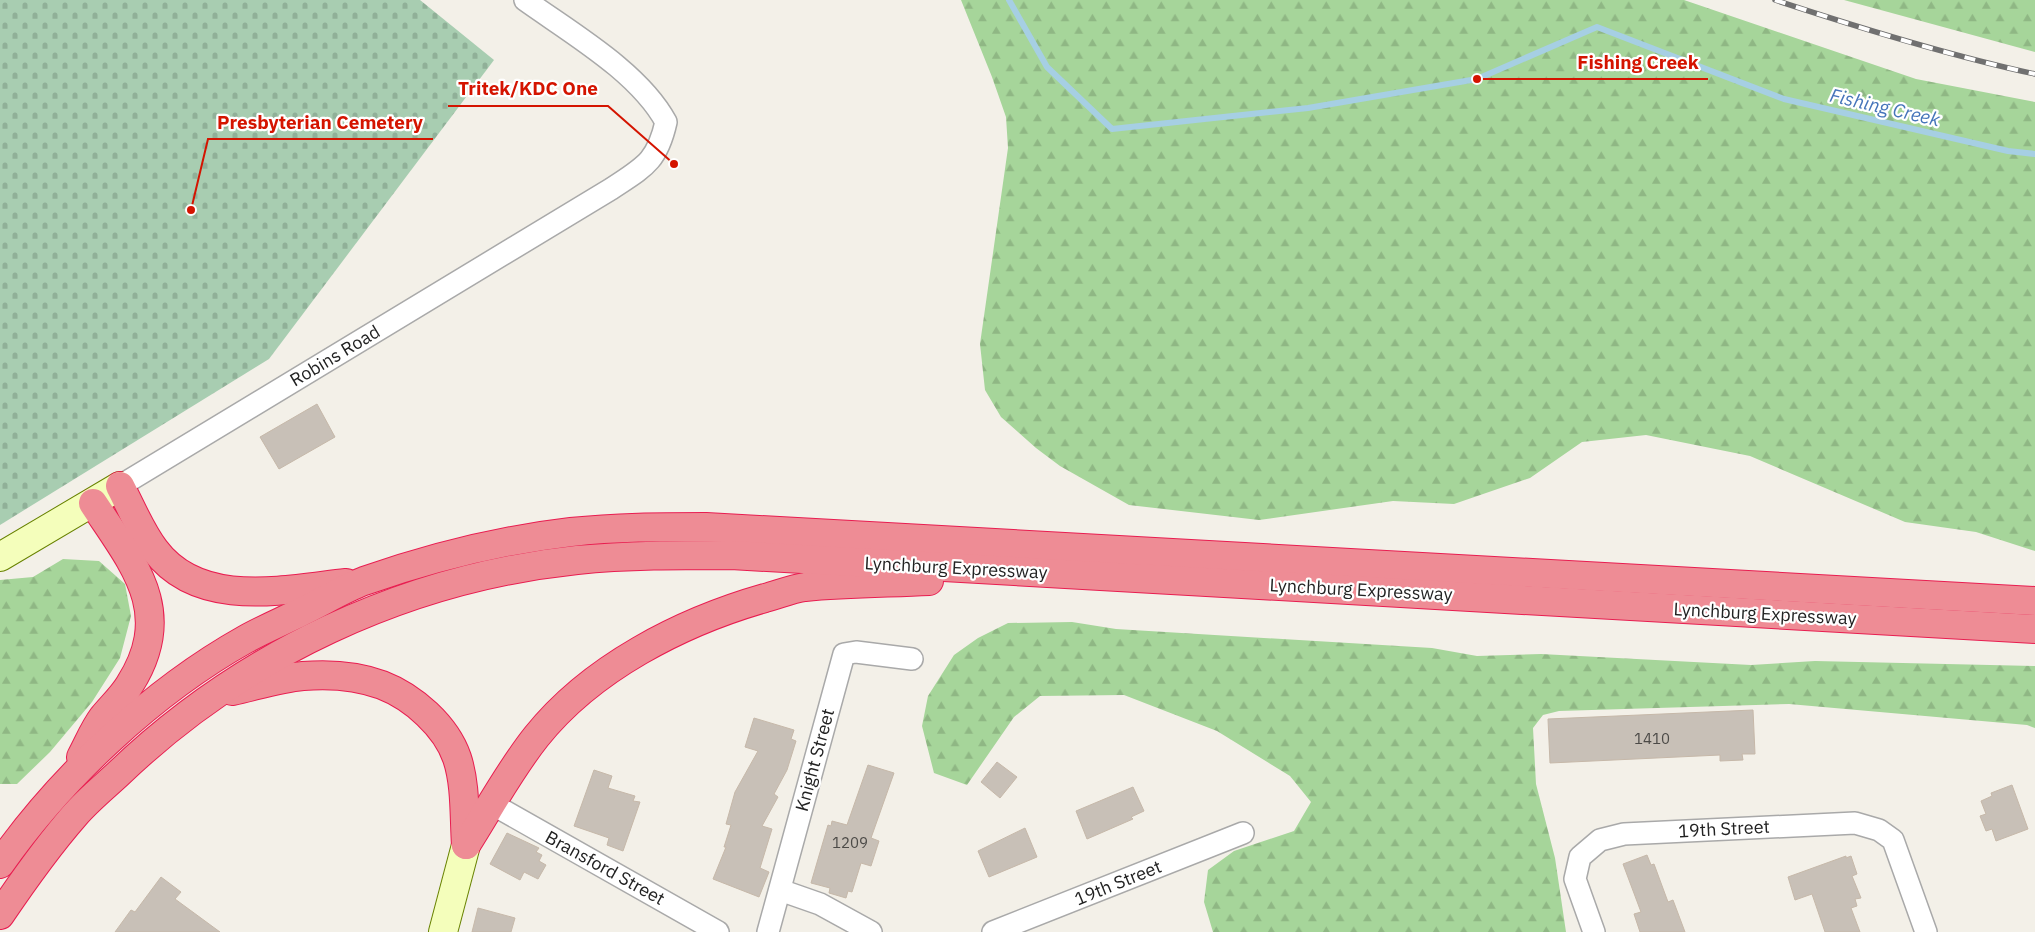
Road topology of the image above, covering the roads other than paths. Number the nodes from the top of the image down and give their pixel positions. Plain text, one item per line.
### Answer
1 (525, 0) edge
2 (120, 486) junction
3 (93, 503) junction
4 (0, 557) edge
5 (1073, 574) junction
6 (362, 582) junction
7 (2035, 601) edge
8 (2035, 630) edge
9 (912, 659) dead end
10 (211, 696) junction
11 (71, 777) junction
12 (492, 804) junction
13 (1243, 833) dead end
14 (466, 845) junction
15 (0, 864) edge
16 (780, 890) junction
17 (0, 915) edge
18 (443, 932) edge
19 (718, 932) edge
20 (768, 932) edge
21 (871, 932) edge
22 (992, 932) edge
23 (1594, 932) edge
24 (1926, 932) edge

1 - 2 street, Robins Road
2 - 3 main road, Robins Road
2 - 6 highway
3 - 4 main road, Robins Road
3 - 11 highway
5 - 8 highway, Lynchburg Expressway
5 - 10 highway, Lynchburg Expressway
5 - 12 highway
6 - 7 highway, Lynchburg Expressway
6 - 11 highway, Lynchburg Expressway
9 - 16 street, Knight Street
10 - 14 highway
10 - 17 highway, Lynchburg Expressway
11 - 15 highway, Lynchburg Expressway
12 - 14 highway
12 - 19 street, Bransford Street
13 - 22 street, 19th Street
14 - 18 main road
16 - 20 street, Knight Street
16 - 21 street
23 - 24 street, 19th Street

